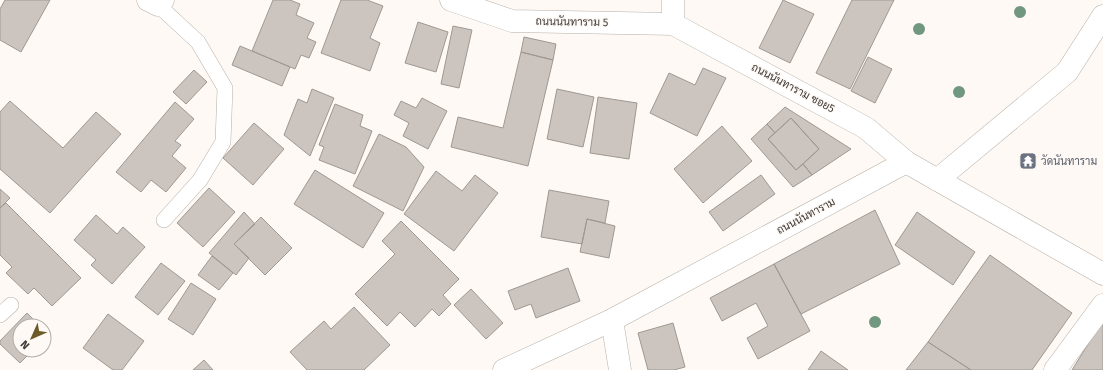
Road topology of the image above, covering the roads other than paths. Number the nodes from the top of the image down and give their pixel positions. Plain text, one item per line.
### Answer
1 (451, 0) edge
2 (673, 0) edge
3 (156, 2) edge
4 (1103, 16) edge
5 (673, 24) junction
6 (906, 162) junction
7 (938, 180) junction
8 (164, 220) dead end
9 (1103, 274) edge
10 (11, 305) dead end
11 (1103, 305) edge
12 (0, 315) edge
13 (612, 320) junction
14 (504, 370) edge
15 (620, 370) edge
16 (1055, 370) edge

1 - 5 street, ถนนนันทาราม 5
2 - 5 street
3 - 8 lane
4 - 7 street
5 - 6 street, ถนนนันทาราม ซอย5
6 - 7 street
6 - 13 street, ถนนนันทาราม
7 - 9 street
10 - 12 lane
11 - 16 street
13 - 14 street, ถนนนันทาราม
13 - 15 street

